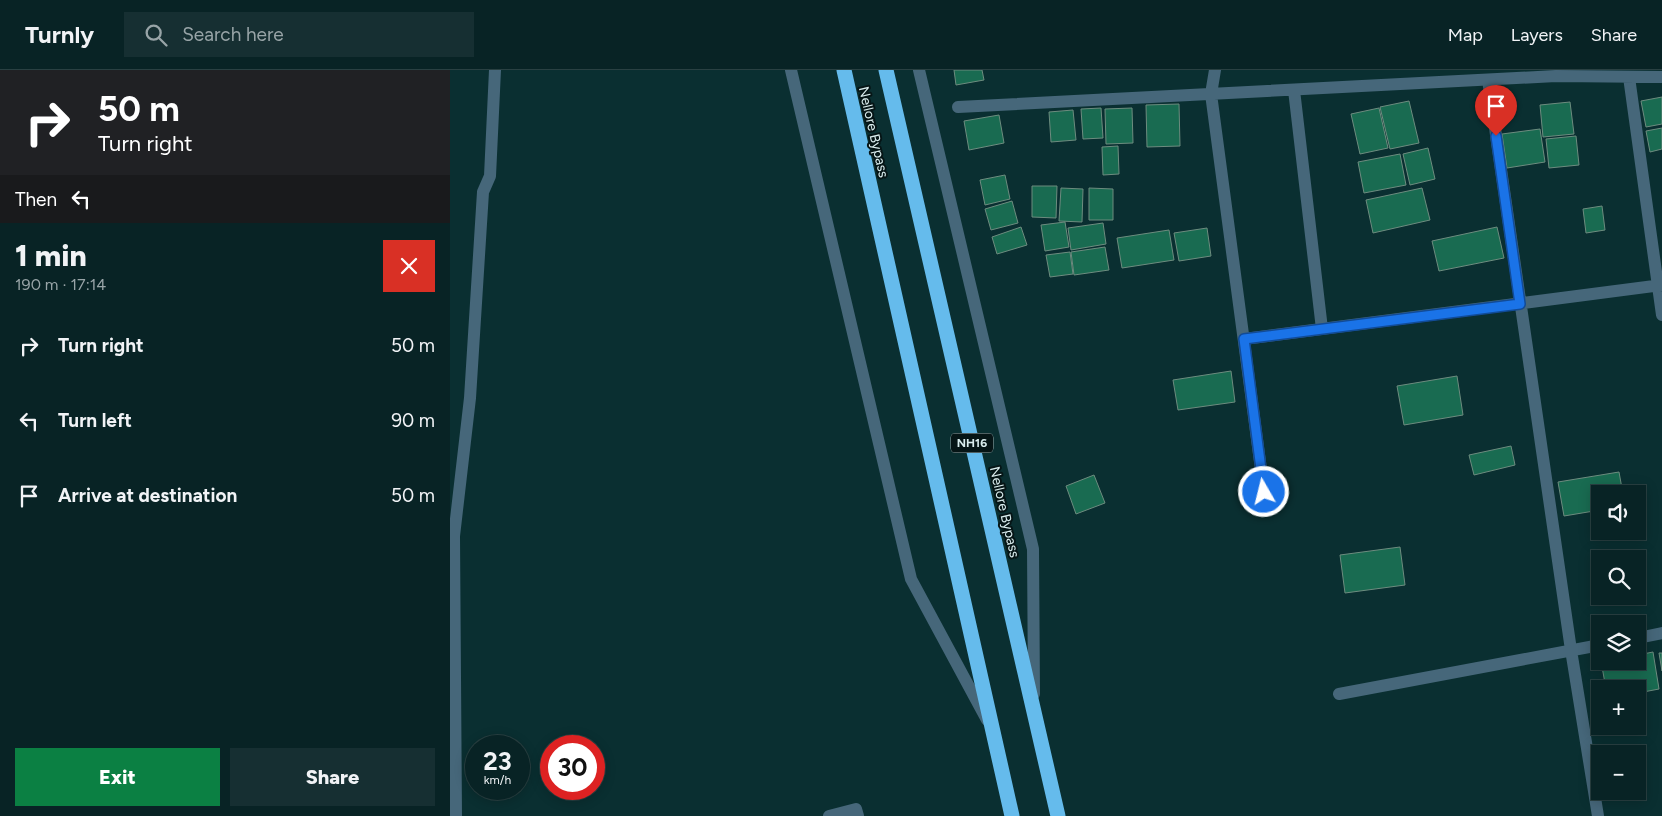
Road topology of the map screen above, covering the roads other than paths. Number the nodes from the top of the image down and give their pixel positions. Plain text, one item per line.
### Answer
1 (495, 70) edge
2 (791, 70) edge
3 (844, 70) edge
4 (886, 70) edge
5 (919, 70) edge
6 (1215, 70) edge
7 (1629, 77) junction
8 (1662, 77) edge
9 (1488, 80) junction
10 (1294, 90) junction
11 (1211, 94) junction
12 (958, 107) dead end
13 (1659, 286) edge
14 (1520, 304) junction
15 (1662, 315) edge
16 (1322, 329) junction
17 (1244, 339) junction
18 (1264, 492) dead end
19 (1662, 633) edge
20 (1646, 636) edge
21 (1591, 647) edge
22 (1571, 650) junction
23 (1339, 694) dead end
24 (1034, 707) junction
25 (994, 733) junction
26 (456, 816) edge
27 (830, 816) edge
28 (858, 816) edge
29 (1012, 816) edge
30 (1058, 816) edge
31 (1598, 816) edge

1 - 26 street
2 - 25 street
3 - 25 highway, Nellore Bypass / NH16
4 - 24 highway, Nellore Bypass / NH16
5 - 24 street
6 - 11 street
7 - 8 street
7 - 9 street
7 - 13 street
9 - 10 street
9 - 14 street
10 - 11 street
10 - 16 street
11 - 12 street
11 - 17 street
13 - 14 street
13 - 15 street
14 - 16 street
14 - 22 street
16 - 17 street
17 - 18 street
19 - 20 street
21 - 22 street
22 - 23 street
22 - 31 street
24 - 30 highway, Nellore Bypass / NH16
25 - 29 highway, Nellore Bypass / NH16
27 - 28 street

